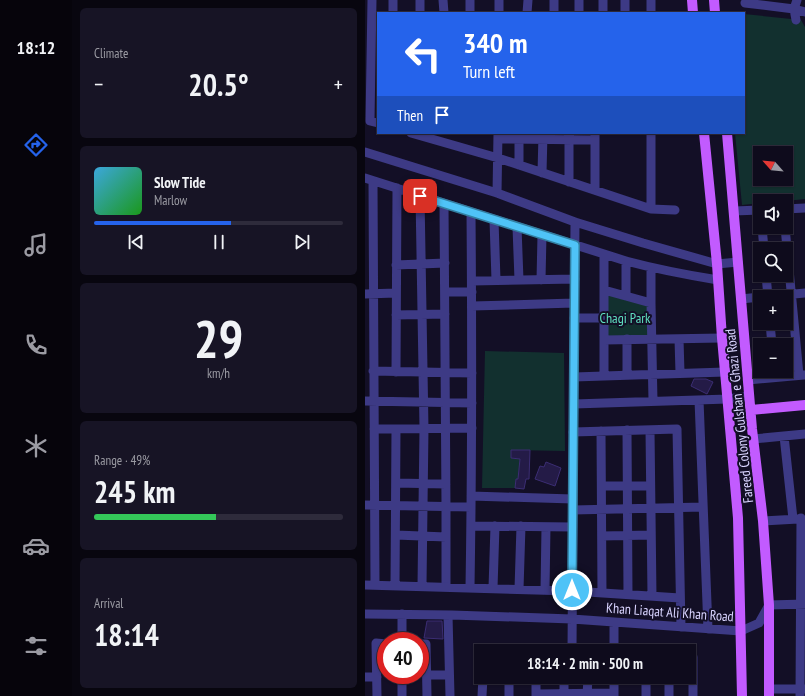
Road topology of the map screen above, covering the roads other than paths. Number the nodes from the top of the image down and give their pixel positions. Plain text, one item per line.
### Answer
1 (372, 0) edge
2 (393, 0) edge
3 (420, 0) edge
4 (443, 0) edge
5 (470, 0) edge
6 (499, 0) edge
7 (527, 0) edge
8 (554, 0) edge
9 (579, 0) edge
10 (603, 0) edge
11 (625, 0) edge
12 (651, 0) edge
13 (692, 0) edge
14 (714, 0) edge
15 (756, 2) edge
16 (745, 3) dead end
17 (776, 3) edge
18 (795, 4) edge
19 (393, 12) edge
20 (420, 12) edge
21 (444, 12) edge
22 (470, 12) edge
23 (499, 12) edge
24 (527, 12) edge
25 (554, 12) edge
26 (579, 12) edge
27 (603, 12) edge
28 (625, 12) edge
29 (651, 12) edge
30 (693, 12) edge
31 (715, 12) edge
32 (805, 12) edge
33 (796, 20) dead end
34 (375, 42) edge
35 (374, 66) edge
36 (374, 91) edge
37 (377, 123) edge
38 (414, 134) edge
39 (651, 134) edge
40 (704, 134) edge
41 (727, 134) edge
42 (498, 136) edge
43 (519, 136) edge
44 (543, 136) edge
45 (569, 136) edge
46 (595, 136) edge
47 (365, 152) edge
48 (498, 158) junction
49 (519, 165) junction
50 (542, 173) junction
51 (369, 180) edge
52 (569, 182) junction
53 (397, 188) junction
54 (595, 190) junction
55 (497, 193) junction
56 (420, 196) junction
57 (444, 204) junction
58 (805, 208) edge
59 (651, 209) junction
60 (793, 209) edge
61 (675, 210) dead end
62 (753, 210) edge
63 (734, 211) junction
64 (471, 212) junction
65 (494, 220) junction
66 (575, 222) junction
67 (517, 227) junction
68 (786, 234) edge
69 (542, 235) junction
70 (575, 245) junction
71 (604, 255) junction
72 (626, 261) junction
73 (738, 262) junction
74 (421, 264) junction
75 (445, 264) junction
76 (717, 264) junction
77 (396, 265) junction
78 (651, 268) junction
79 (575, 279) junction
80 (496, 280) junction
81 (519, 280) junction
82 (541, 280) junction
83 (718, 280) junction
84 (471, 281) junction
85 (604, 290) junction
86 (791, 290) edge
87 (445, 292) junction
88 (472, 292) junction
89 (396, 293) junction
90 (805, 293) edge
91 (369, 294) edge
92 (793, 294) edge
93 (625, 296) junction
94 (753, 298) edge
95 (741, 299) junction
96 (574, 303) junction
97 (651, 303) junction
98 (472, 306) junction
99 (793, 309) edge
100 (445, 314) junction
101 (396, 315) junction
102 (422, 315) junction
103 (574, 318) junction
104 (604, 318) junction
105 (679, 338) junction
106 (723, 338) junction
107 (627, 339) junction
108 (652, 339) junction
109 (604, 340) junction
110 (373, 371) junction
111 (396, 372) junction
112 (423, 372) junction
113 (445, 372) junction
114 (725, 372) junction
115 (472, 373) junction
116 (680, 373) junction
117 (653, 374) junction
118 (627, 375) junction
119 (802, 375) edge
120 (604, 376) junction
121 (574, 377) junction
122 (757, 378) edge
123 (748, 380) junction
124 (749, 396) junction
125 (728, 399) junction
126 (699, 400) junction
127 (369, 401) edge
128 (653, 401) junction
129 (423, 402) junction
130 (446, 403) junction
131 (472, 403) junction
132 (574, 404) junction
133 (805, 405) edge
134 (751, 410) junction
135 (396, 428) junction
136 (424, 428) junction
137 (446, 428) junction
138 (472, 428) junction
139 (374, 429) junction
140 (627, 430) junction
141 (650, 430) junction
142 (601, 431) junction
143 (573, 432) junction
144 (805, 434) edge
145 (784, 436) junction
146 (753, 439) junction
147 (396, 483) junction
148 (423, 483) junction
149 (446, 484) junction
150 (602, 486) junction
151 (627, 486) junction
152 (651, 486) junction
153 (471, 496) junction
154 (573, 499) junction
155 (370, 505) edge
156 (396, 505) junction
157 (423, 506) junction
158 (446, 506) junction
159 (471, 507) junction
160 (703, 507) junction
161 (651, 508) junction
162 (679, 508) junction
163 (602, 509) junction
164 (627, 509) junction
165 (573, 510) junction
166 (800, 518) edge
167 (763, 521) junction
168 (471, 526) junction
169 (495, 526) junction
170 (521, 526) junction
171 (546, 527) junction
172 (573, 527) junction
173 (395, 535) junction
174 (651, 535) junction
175 (422, 536) junction
176 (602, 536) junction
177 (627, 536) junction
178 (446, 537) junction
179 (365, 585) edge
180 (375, 585) junction
181 (395, 586) junction
182 (421, 586) junction
183 (446, 587) junction
184 (470, 588) junction
185 (493, 588) junction
186 (519, 589) junction
187 (545, 590) junction
188 (572, 590) junction
189 (602, 593) junction
190 (628, 594) junction
191 (652, 596) junction
192 (680, 598) junction
193 (769, 604) junction
194 (803, 604) edge
195 (365, 614) edge
196 (402, 614) junction
197 (448, 615) junction
198 (572, 620) junction
199 (614, 622) junction
200 (681, 627) junction
201 (708, 629) junction
202 (741, 631) junction
203 (402, 632) edge
204 (572, 644) edge
205 (614, 644) edge
206 (429, 675) edge
207 (449, 675) junction
208 (365, 677) edge
209 (377, 677) edge
210 (377, 684) edge
211 (402, 684) edge
212 (427, 684) edge
213 (483, 684) edge
214 (509, 684) edge
215 (536, 684) edge
216 (564, 684) edge
217 (588, 684) edge
218 (614, 684) edge
219 (646, 684) edge
220 (669, 684) edge
221 (693, 684) edge
222 (802, 691) edge
223 (769, 692) edge
224 (536, 695) edge
225 (564, 695) edge
226 (587, 695) edge
227 (615, 695) edge
228 (377, 696) edge
229 (402, 696) edge
230 (427, 696) edge
231 (450, 696) edge
232 (483, 696) edge
233 (509, 696) edge
234 (646, 696) edge
235 (669, 696) edge
236 (693, 696) edge
237 (742, 696) edge

1 - 34 street
2 - 19 street
3 - 20 street
4 - 21 street
5 - 22 street
6 - 23 street
7 - 24 street
8 - 25 street
9 - 26 street
10 - 27 street
11 - 28 street
12 - 29 street
13 - 30 main road
14 - 31 main road
15 - 16 street
15 - 17 street
17 - 18 street
18 - 32 street
18 - 33 street
34 - 35 street
35 - 36 street
36 - 37 street
38 - 48 street
39 - 59 street
40 - 76 main road, Fareed Colony Gulshan e Ghazi Road
41 - 63 main road, Fareed Colony Gulshan e Ghazi Road
42 - 43 street
42 - 48 street
43 - 44 street
43 - 49 street
44 - 45 street
44 - 50 street
45 - 46 street
45 - 52 street
46 - 54 street
47 - 55 street
48 - 49 street
48 - 55 street
49 - 50 street
50 - 52 street
51 - 53 street
51 - 91 street
52 - 54 street
53 - 56 street
53 - 77 street
54 - 59 street
55 - 66 street
56 - 57 street
56 - 74 street
57 - 64 street
57 - 75 street
58 - 60 street
59 - 61 street
62 - 63 street
63 - 73 main road, Fareed Colony Gulshan e Ghazi Road
64 - 65 street
64 - 84 street
65 - 67 street
65 - 80 street
66 - 70 street
66 - 76 street
67 - 69 street
67 - 81 street
68 - 86 street
69 - 70 street
69 - 82 street
70 - 71 street
70 - 79 street
71 - 72 street
71 - 85 street
72 - 78 street
72 - 93 street
73 - 76 street
73 - 95 main road, Fareed Colony Gulshan e Ghazi Road
74 - 75 street
74 - 77 street
74 - 102 street
75 - 87 street
76 - 83 main road, Fareed Colony Gulshan e Ghazi Road
77 - 89 street
78 - 83 street
78 - 97 street
79 - 82 street
79 - 96 street
80 - 81 street
80 - 84 street
81 - 82 street
83 - 106 main road, Fareed Colony Gulshan e Ghazi Road
84 - 88 street
85 - 93 street
85 - 104 street
87 - 88 street
87 - 100 street
88 - 98 street
89 - 91 street
89 - 101 street
90 - 92 street
91 - 110 street
93 - 97 street
94 - 95 street
95 - 123 main road, Fareed Colony Gulshan e Ghazi Road
96 - 98 street
96 - 103 street
97 - 108 street
98 - 115 street
99 - 119 street
100 - 102 street
100 - 113 street
101 - 102 street
101 - 111 street
102 - 112 street
103 - 104 street
103 - 121 street
104 - 109 street
105 - 106 street
105 - 108 street
105 - 116 street
106 - 114 main road, Fareed Colony Gulshan e Ghazi Road
107 - 108 street
107 - 109 street
107 - 118 street
108 - 117 street
109 - 120 street
110 - 111 street
110 - 127 street
111 - 112 street
112 - 113 street
112 - 129 street
113 - 115 street
113 - 130 street
114 - 116 street
114 - 125 main road, Fareed Colony Gulshan e Ghazi Road
115 - 131 street
116 - 117 street
117 - 118 street
117 - 128 street
118 - 120 street
120 - 121 street
121 - 132 street
122 - 123 street
123 - 124 main road, Fareed Colony Gulshan e Ghazi Road
124 - 125 street
124 - 134 main road, Fareed Colony Gulshan e Ghazi Road
125 - 126 street
125 - 202 main road, Fareed Colony Gulshan e Ghazi Road
126 - 128 street
126 - 160 street
127 - 129 street
127 - 139 street
128 - 132 street
129 - 130 street
129 - 136 street
130 - 131 street
130 - 137 street
131 - 138 street
132 - 143 street
133 - 134 main road
134 - 146 main road, Fareed Colony Gulshan e Ghazi Road
135 - 136 street
135 - 139 street
135 - 147 street
136 - 137 street
136 - 148 street
137 - 138 street
137 - 149 street
138 - 153 street
139 - 155 street
140 - 141 street
140 - 142 street
140 - 151 street
141 - 152 street
141 - 162 street
142 - 143 street
142 - 150 street
143 - 154 street
144 - 145 street
145 - 146 street
145 - 166 street
146 - 167 main road, Fareed Colony Gulshan e Ghazi Road
147 - 148 street
147 - 156 street
148 - 149 street
148 - 157 street
149 - 158 street
150 - 151 street
150 - 163 street
151 - 152 street
151 - 164 street
152 - 161 street
153 - 154 street
153 - 159 street
154 - 165 street
155 - 156 street
155 - 180 street
156 - 157 street
156 - 173 street
157 - 158 street
157 - 175 street
158 - 159 street
158 - 178 street
159 - 168 street
160 - 162 street
160 - 201 street
161 - 162 street
161 - 164 street
161 - 174 street
162 - 192 street
163 - 164 street
163 - 165 street
163 - 176 street
164 - 177 street
165 - 172 street
166 - 167 street
166 - 194 street
167 - 193 main road, Fareed Colony Gulshan e Ghazi Road
168 - 169 street
168 - 184 street
169 - 170 street
169 - 185 street
170 - 171 street
170 - 186 street
171 - 172 street
171 - 187 street
172 - 188 street
173 - 175 street
173 - 181 street
174 - 177 street
174 - 191 street
175 - 178 street
175 - 182 street
176 - 177 street
176 - 189 street
177 - 190 street
178 - 183 street
179 - 180 street
180 - 181 street
181 - 182 street
182 - 183 street
183 - 184 street
184 - 185 street
185 - 186 street
186 - 187 street
187 - 188 street
188 - 189 street
188 - 198 street
189 - 190 street
190 - 191 street
191 - 192 street
192 - 200 street
193 - 194 street
193 - 202 street, Khan Liaqat Ali Khan Road
193 - 223 main road, Fareed Colony Gulshan e Ghazi Road
194 - 222 street
195 - 196 street, Khan Liaqat Ali Khan Road
196 - 197 street, Khan Liaqat Ali Khan Road
196 - 203 street
197 - 198 street, Khan Liaqat Ali Khan Road
197 - 207 street
198 - 199 street, Khan Liaqat Ali Khan Road
198 - 204 street
199 - 200 street, Khan Liaqat Ali Khan Road
199 - 205 street
200 - 201 street, Khan Liaqat Ali Khan Road
201 - 202 street, Khan Liaqat Ali Khan Road
202 - 237 main road, Fareed Colony Gulshan e Ghazi Road
206 - 207 street
207 - 231 street
208 - 209 street
210 - 228 street
211 - 229 street
212 - 230 street
213 - 232 street
214 - 233 street
215 - 224 street
216 - 225 street
217 - 226 street
218 - 227 street
219 - 234 street
220 - 235 street
221 - 236 street
222 - 223 street
224 - 225 street
225 - 226 street
226 - 227 street

